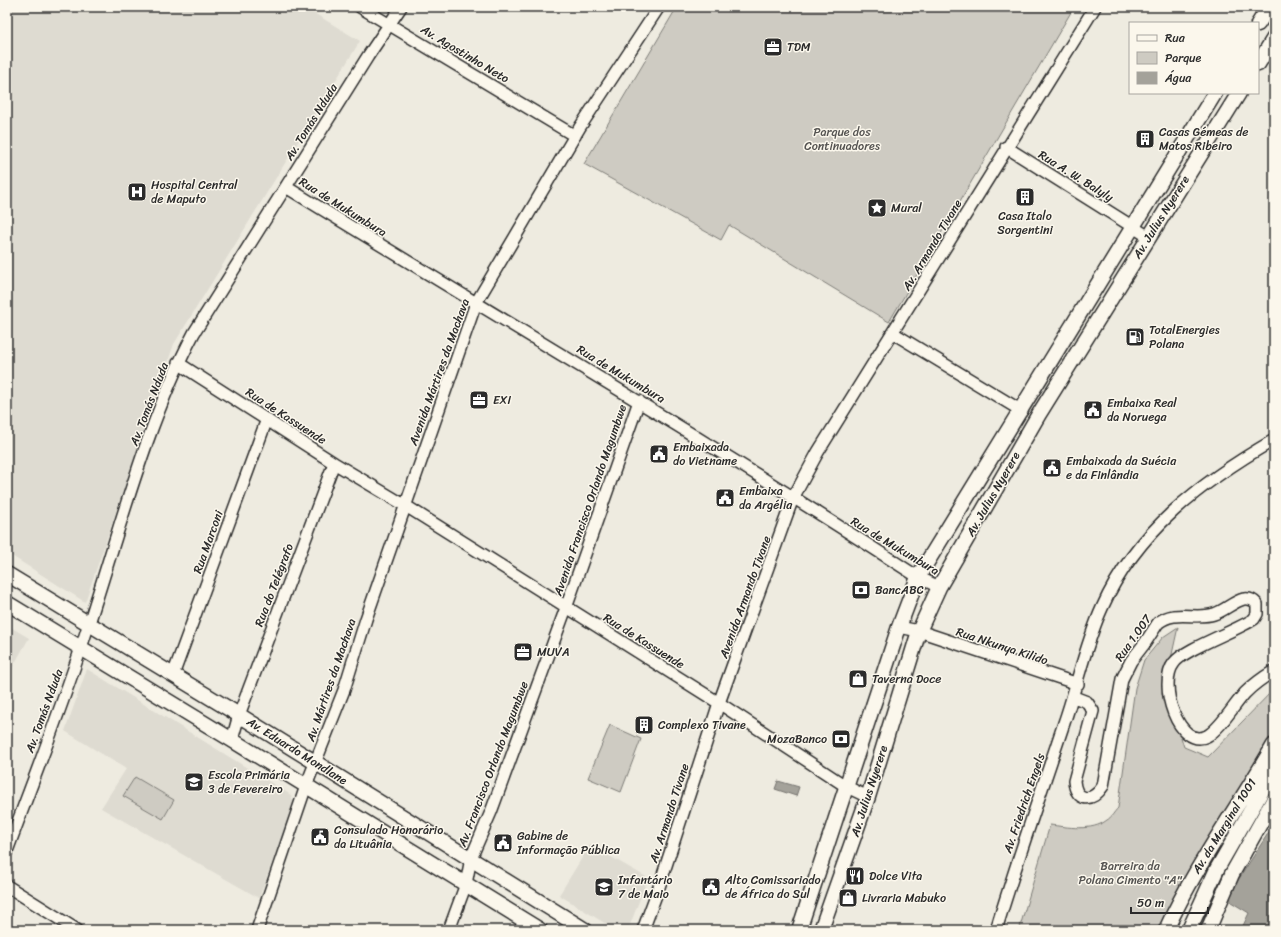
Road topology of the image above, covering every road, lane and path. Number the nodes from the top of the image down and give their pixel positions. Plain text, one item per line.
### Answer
1 (360, 7) edge
2 (400, 7) edge
3 (659, 7) edge
4 (1095, 7) edge
5 (1269, 7) edge
6 (1259, 22) edge
7 (390, 24) junction
8 (1274, 38) edge
9 (1259, 62) edge
10 (1214, 94) edge
11 (1238, 94) edge
12 (577, 132) junction
13 (1006, 147) junction
14 (286, 187) junction
15 (1132, 226) junction
16 (1149, 237) junction
17 (476, 303) junction
18 (893, 333) junction
19 (178, 363) junction
20 (639, 401) junction
21 (1022, 411) junction
22 (267, 418) junction
23 (1274, 440) edge
24 (334, 463) junction
25 (793, 498) junction
26 (406, 506) junction
27 (7, 574) edge
28 (918, 577) junction
29 (939, 587) junction
30 (7, 603) edge
31 (566, 608) junction
32 (89, 624) junction
33 (900, 628) junction
34 (920, 631) junction
35 (82, 647) junction
36 (1274, 671) edge
37 (173, 675) junction
38 (1078, 684) junction
39 (1074, 696) junction
40 (719, 703) junction
41 (240, 715) junction
42 (232, 740) junction
43 (1274, 745) edge
44 (316, 763) junction
45 (1274, 770) edge
46 (306, 786) junction
47 (848, 787) junction
48 (868, 797) junction
49 (1274, 798) edge
50 (7, 851) edge
51 (471, 858) junction
52 (466, 884) junction
53 (7, 886) edge
54 (77, 930) edge
55 (257, 930) edge
56 (449, 930) edge
57 (540, 930) edge
58 (585, 930) edge
59 (643, 930) edge
60 (799, 930) edge
61 (821, 930) edge
62 (996, 930) edge
63 (1166, 930) edge
64 (1189, 930) edge
65 (1208, 930) edge

1 - 7 street, Av. Agostinho Neto
2 - 7 street, Av. Tomás Nduda
3 - 12 street
4 - 13 street, Av. Armando Tivane
5 - 6 main road
7 - 12 street, Av. Agostinho Neto
7 - 14 street, Av. Tomás Nduda
8 - 9 main road
10 - 15 main road, Av. Julius Nyerere
11 - 16 main road, Av. Julius Nyerere
12 - 17 street, Avenida Mártires da Machava
13 - 15 street, Rua A. W. Balyly
13 - 18 street, Av. Armando Tivane
14 - 17 street, Rua de Mukumbura
14 - 19 street, Av. Tomás Nduda
15 - 16 street, Rua A. W. Balyly
15 - 21 main road, Av. Julius Nyerere
16 - 29 main road, Av. Julius Nyerere
17 - 20 street, Rua de Mukumbura
17 - 26 street, Avenida Mártires da Machava
18 - 21 street
18 - 25 street, Av. Armando Tivane
19 - 22 street, Rua de Kassuende
19 - 32 street, Av. Tomás Nduda
20 - 25 street, Rua de Mukumbura
20 - 31 street, Avenida Francisco Orlando Magumbwe
21 - 28 main road, Av. Julius Nyerere
22 - 24 street, Rua de Kassuende
22 - 37 street, Rua Marconi
23 - 38 street, Av. Friedrich Engels
24 - 26 street, Rua de Kassuende
24 - 41 street, Rua do Telégrafo
25 - 28 street, Rua de Mukumbura
25 - 40 street, Avenida Armando Tivane
26 - 31 street, Rua de Kassuende
26 - 44 street, Av. Mártires da Machava
27 - 32 main road, Av. Eduardo Mondlane
28 - 29 street, Rua de Mukumbura
28 - 33 main road, Av. Julius Nyerere
29 - 34 main road, Av. Julius Nyerere
30 - 35 main road, Av. Eduardo Mondlane
31 - 40 street, Rua de Kassuende
31 - 51 street, Av. Francisco Orlando Magumbwe
32 - 35 street, Av. Tomás Nduda
32 - 37 main road, Av. Eduardo Mondlane
33 - 34 street, Rua Nkunya Kilido
33 - 47 main road, Av. Julius Nyerere
34 - 38 street, Rua Nkunya Kilido
34 - 48 main road, Av. Julius Nyerere
35 - 42 main road, Av. Eduardo Mondlane
35 - 50 street, Av. Tomás Nduda
36 - 39 street, Rua 1.007
37 - 41 main road, Av. Eduardo Mondlane
38 - 39 street, Av. Friedrich Engels
39 - 62 street, Av. Friedrich Engels
40 - 47 street, Rua de Kassuende
40 - 59 street, Av. Armando Tivane
41 - 42 street, Rua do Telégrafo
41 - 44 main road, Av. Eduardo Mondlane
42 - 46 main road, Av. Eduardo Mondlane
43 - 63 main road, Av. da Marginal 1001
44 - 46 street, Av. Mártires da Machava
44 - 51 main road, Av. Eduardo Mondlane
45 - 64 main road
46 - 52 main road, Av. Eduardo Mondlane
46 - 55 street, Av. Mártires da Machava
47 - 48 street, Rua de Kassuende
47 - 60 main road, Av. Julius Nyerere
48 - 61 main road, Av. Julius Nyerere
49 - 65 main road
51 - 52 street, Av. Francisco Orlando Magumbwe
51 - 58 main road, Av. Eduardo Mondlane
52 - 56 street, Av. Francisco Orlando Magumbwe
52 - 57 main road, Av. Eduardo Mondlane
53 - 54 street

